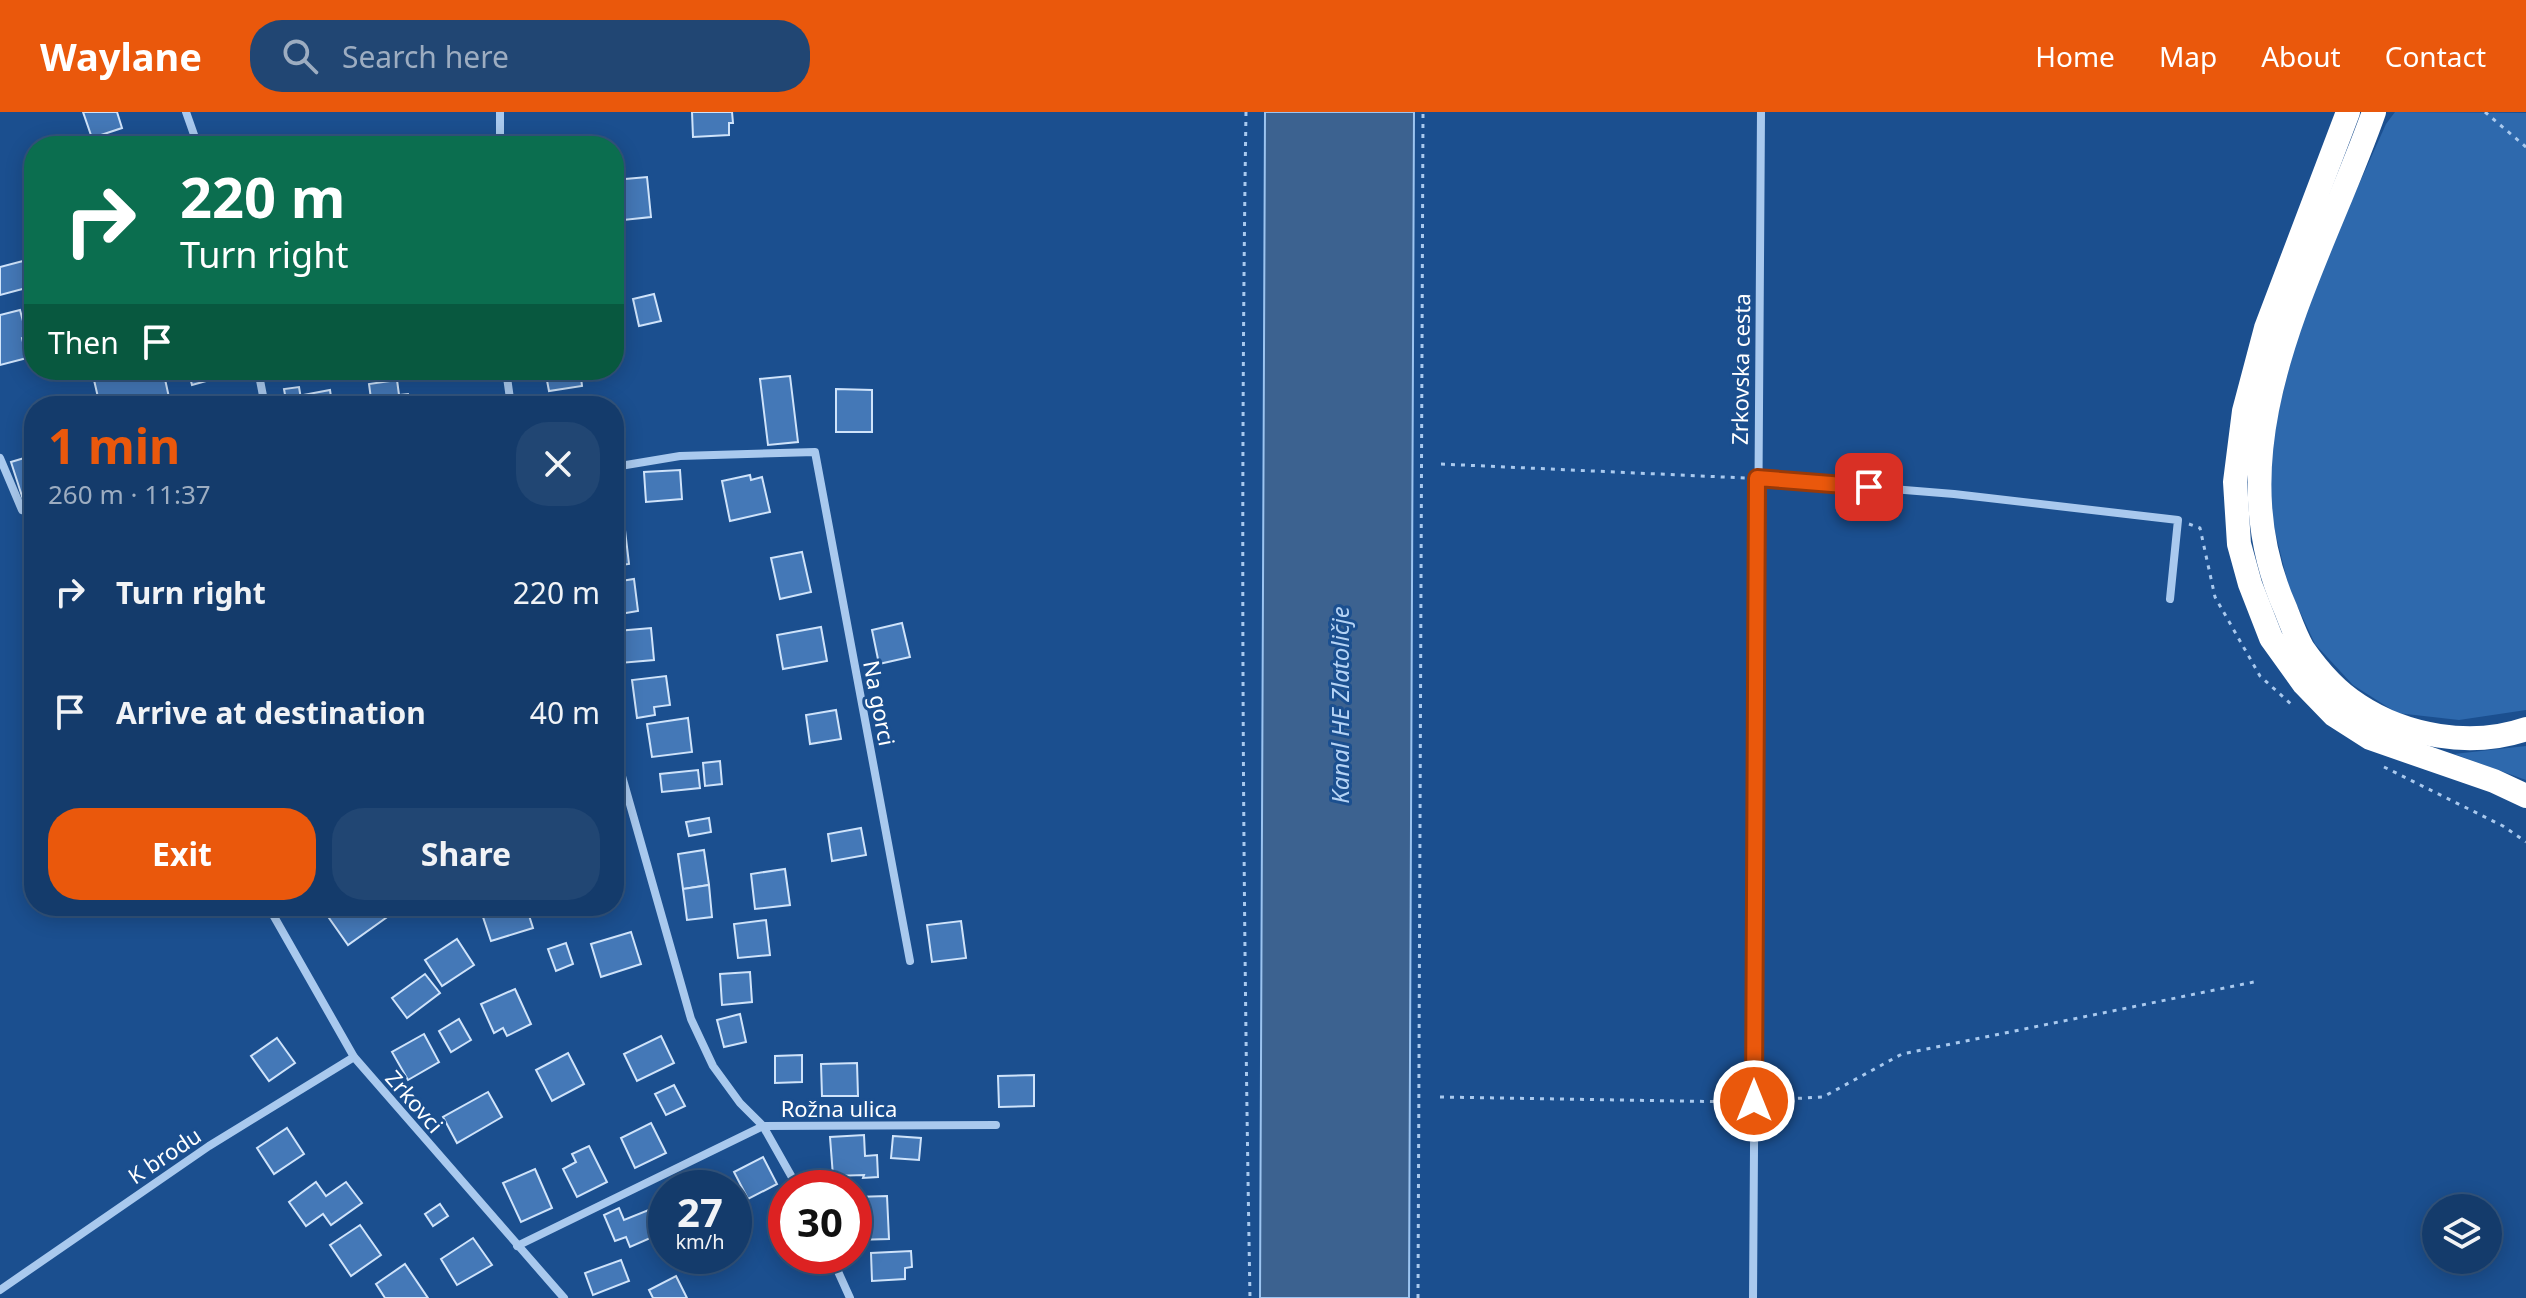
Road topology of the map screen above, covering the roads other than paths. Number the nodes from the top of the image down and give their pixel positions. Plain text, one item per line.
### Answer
1 (198, 112) edge
2 (500, 112) edge
3 (1761, 112) edge
4 (2348, 112) edge
5 (2374, 112) edge
6 (187, 114) edge
7 (195, 136) edge
8 (500, 136) edge
9 (0, 458) edge
10 (624, 465) edge
11 (1757, 478) junction
12 (22, 510) dead end
13 (2170, 599) dead end
14 (2526, 729) edge
15 (624, 783) edge
16 (2526, 796) edge
17 (274, 916) edge
18 (910, 961) dead end
19 (354, 1057) junction
20 (996, 1125) dead end
21 (763, 1126) junction
22 (788, 1170) edge
23 (517, 1246) junction
24 (839, 1274) edge
25 (0, 1290) edge
26 (564, 1298) edge
27 (850, 1298) edge
28 (1753, 1298) edge

1 - 6 street
2 - 8 street
3 - 11 street, Zrkovska cesta
4 - 16 highway
5 - 14 highway
6 - 7 street
9 - 12 street
10 - 18 street, Na gorci
11 - 13 street
11 - 28 street, Zrkovska cesta
15 - 21 street
17 - 19 street, Zrkovci
19 - 23 street, Zrkovci
19 - 25 street, K brodu
20 - 21 street, Rožna ulica
21 - 22 street
21 - 23 street, Rožna ulica
23 - 26 street, Zrkovci
24 - 27 street

